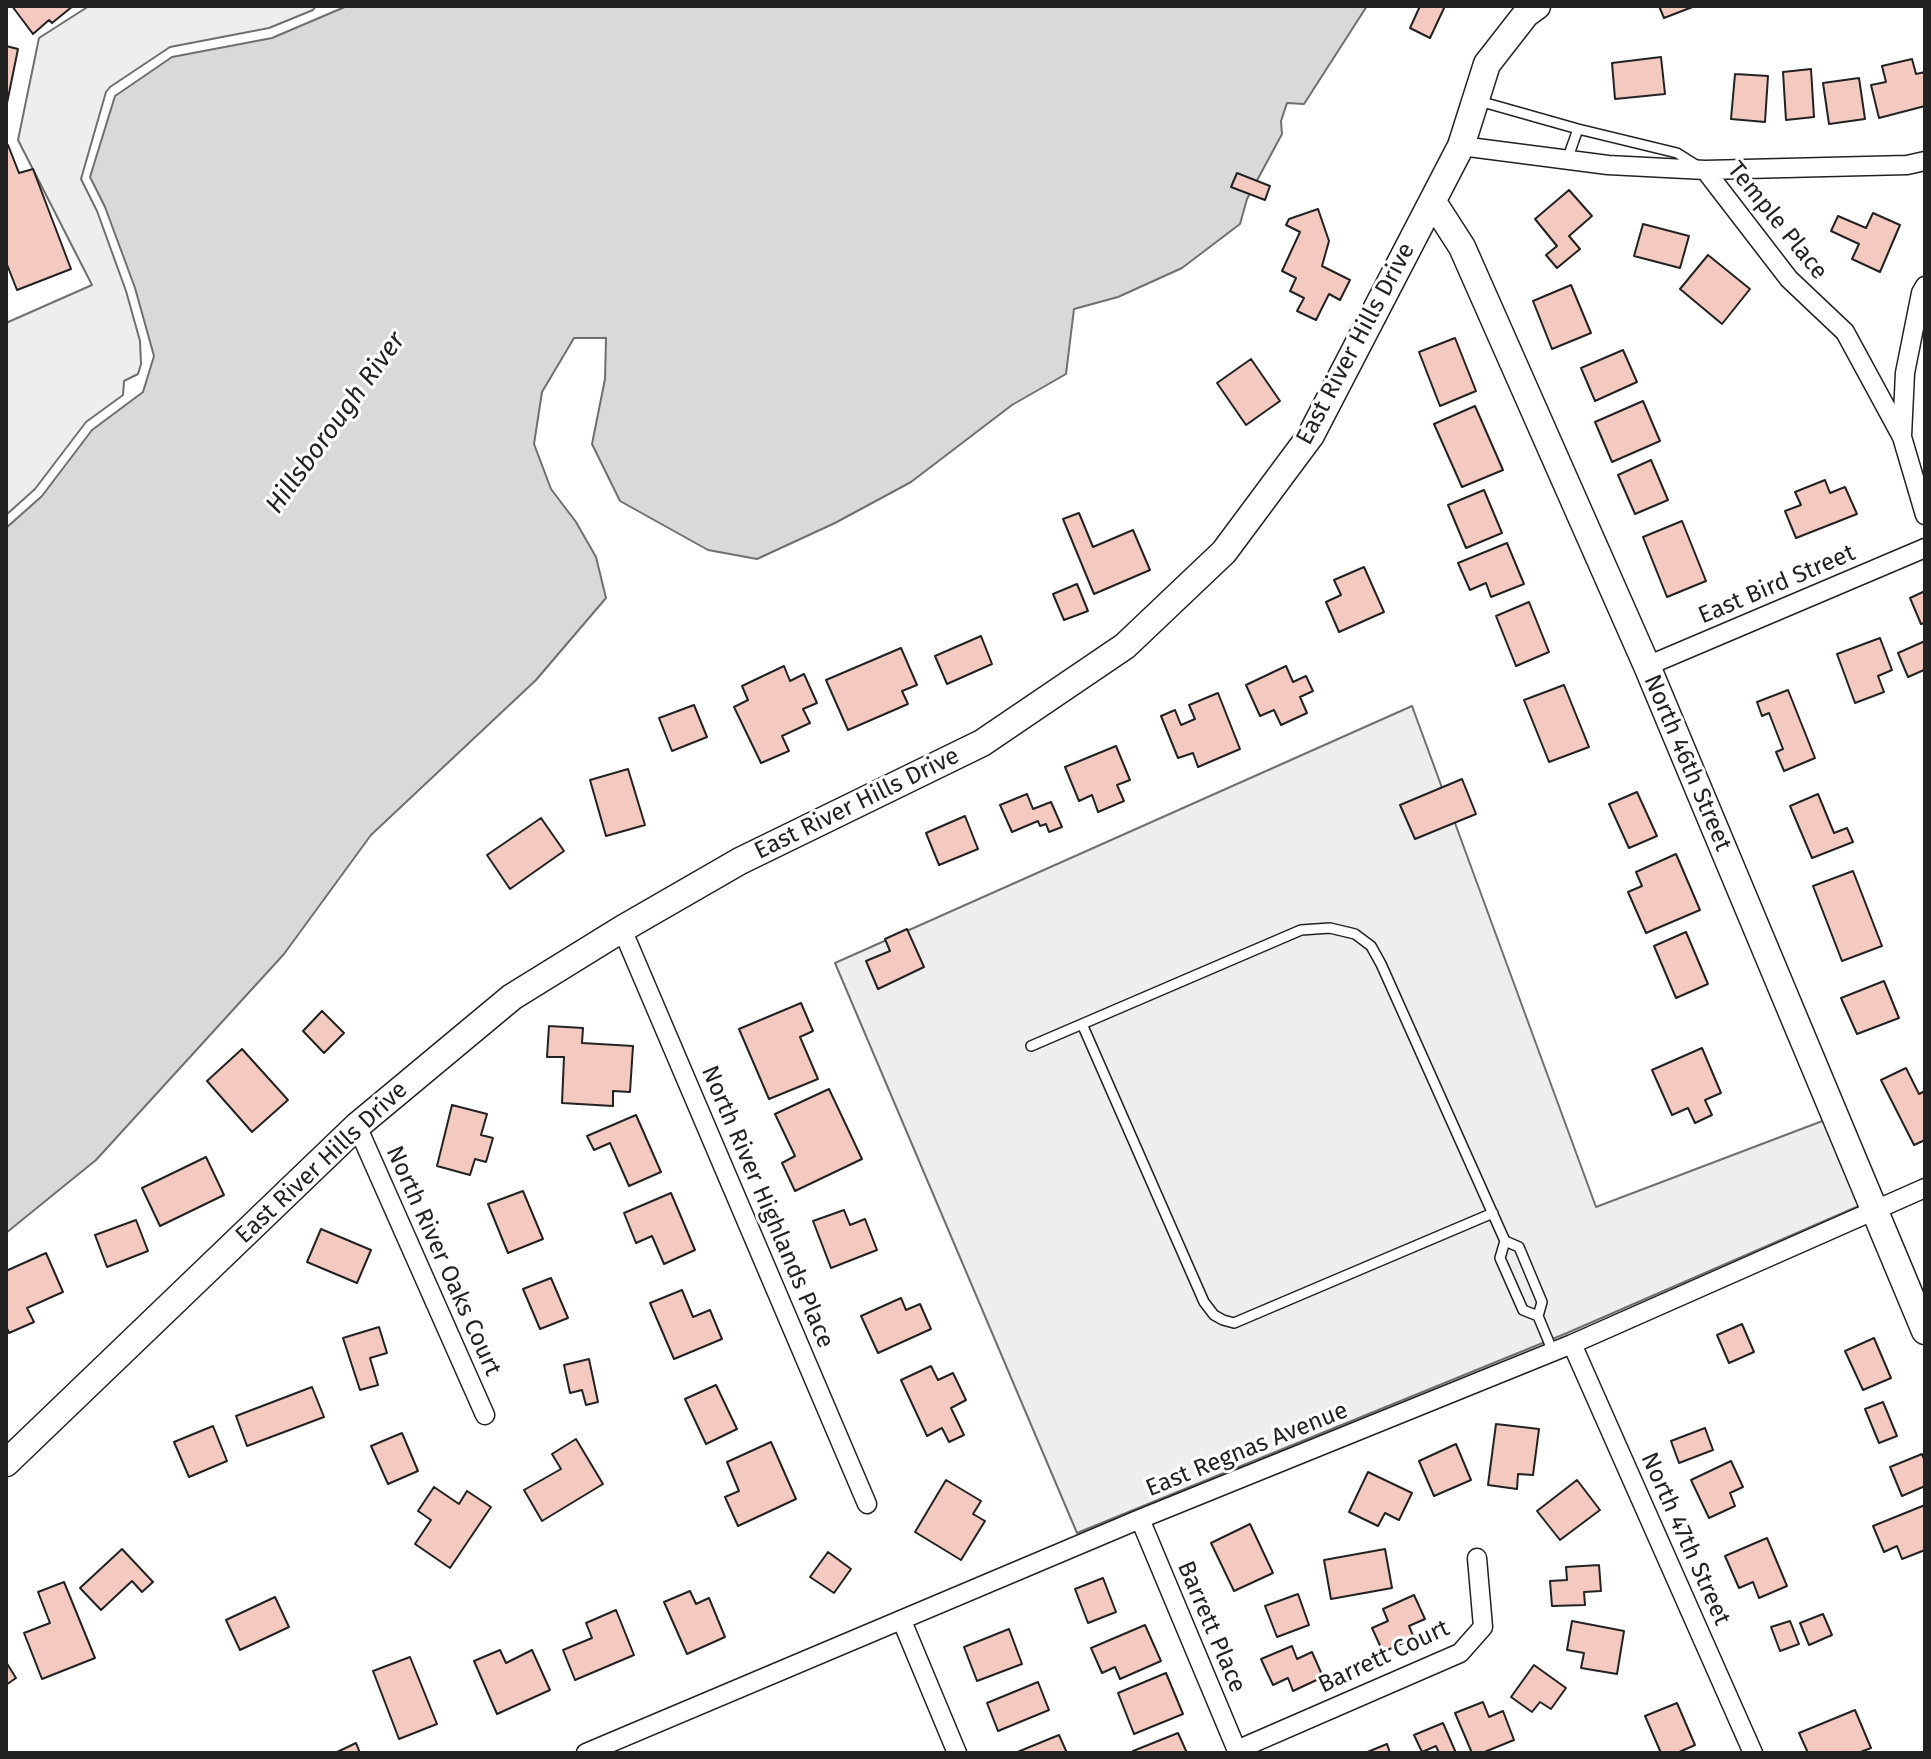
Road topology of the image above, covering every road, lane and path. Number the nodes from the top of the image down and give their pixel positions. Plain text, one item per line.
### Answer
1 (1537, 6) edge
2 (1476, 100) junction
3 (1578, 129) junction
4 (1461, 146) junction
5 (1567, 160) junction
6 (1925, 161) edge
7 (1705, 170) junction
8 (1433, 202) junction
9 (1925, 286) edge
10 (1902, 437) junction
11 (1925, 515) edge
12 (1925, 548) edge
13 (1647, 666) junction
14 (622, 929) junction
15 (1082, 1024) junction
16 (1031, 1046) dead end
17 (357, 1126) junction
18 (1925, 1188) edge
19 (1875, 1212) junction
20 (1493, 1213) junction
21 (1505, 1241) junction
22 (1538, 1316) junction
23 (1925, 1331) edge
24 (1572, 1344) junction
25 (1553, 1352) junction
26 (485, 1415) dead end
27 (6, 1463) edge
28 (867, 1504) dead end
29 (1140, 1519) junction
30 (1477, 1558) dead end
31 (902, 1621) junction
32 (1237, 1751) edge
33 (586, 1753) edge
34 (957, 1753) edge
35 (1753, 1753) edge

1 - 2 street, East River Hills Drive
2 - 3 lane
2 - 4 street, East River Hills Drive
3 - 5 lane
3 - 7 lane
4 - 5 street, Temple Place
4 - 8 street, East River Hills Drive
5 - 7 street, Temple Place
6 - 7 street
7 - 10 street, Temple Place
8 - 13 street, North 46th Street
8 - 14 street, East River Hills Drive
9 - 10 street
10 - 11 street, Temple Place
12 - 13 street, East Bird Street
13 - 19 street, North 46th Street
14 - 17 street, East River Hills Drive
14 - 28 street, North River Highlands Place
15 - 16 lane
15 - 20 lane
15 - 20 lane
17 - 26 street, North River Oaks Court
17 - 27 street, East River Hills Drive
18 - 19 street, East Regnas Avenue
19 - 23 street, North 46th Street
19 - 24 street, East Regnas Avenue
20 - 21 lane
21 - 22 lane
21 - 22 lane
22 - 25 lane
24 - 25 street, East Regnas Avenue
24 - 35 street, North 47th Street
25 - 29 street, East Regnas Avenue
29 - 31 street, East Regnas Avenue
29 - 32 street, Barrett Place
30 - 32 street, Barrett Court
31 - 33 street, East Regnas Avenue
31 - 34 street

